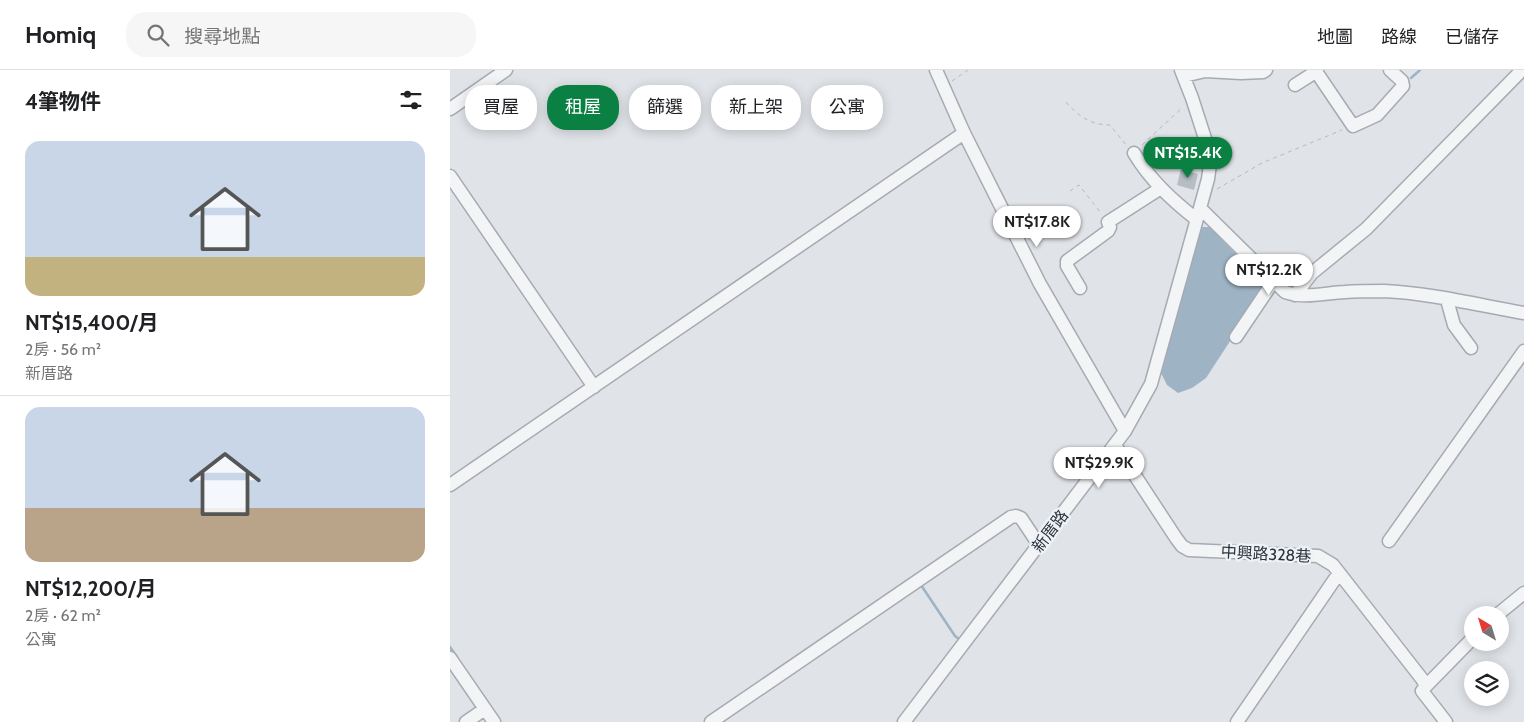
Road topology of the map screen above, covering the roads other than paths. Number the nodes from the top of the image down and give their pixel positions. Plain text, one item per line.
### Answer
1 (506, 70) edge
2 (936, 70) edge
3 (1266, 70) edge
4 (1390, 70) edge
5 (1522, 70) edge
6 (1316, 71) edge
7 (1183, 73) edge
8 (1295, 86) dead end
9 (450, 109) edge
10 (964, 132) junction
11 (1134, 153) road end
12 (450, 176) edge
13 (1161, 188) junction
14 (1200, 208) junction
15 (1273, 282) junction
16 (1080, 288) dead end
17 (1295, 296) junction
18 (1447, 300) junction
19 (1524, 313) edge
20 (1236, 337) dead end
21 (1471, 348) dead end
22 (1524, 351) edge
23 (594, 387) junction
24 (1125, 431) junction
25 (1115, 445) junction
26 (450, 485) edge
27 (1389, 541) dead end
28 (1039, 545) junction
29 (1340, 574) junction
30 (1524, 593) edge
31 (1509, 606) edge
32 (1464, 647) edge
33 (450, 658) edge
34 (1426, 686) junction
35 (485, 709) junction
36 (466, 722) edge
37 (494, 722) edge
38 (711, 722) edge
39 (904, 722) edge
40 (1237, 722) edge
41 (1446, 722) edge

1 - 9 street
2 - 10 street
3 - 7 street
4 - 6 street
5 - 17 street
6 - 8 street
7 - 14 street, 新厝路
10 - 23 street
10 - 24 street
11 - 13 street
12 - 23 street
13 - 14 street
13 - 16 street
14 - 15 street
14 - 24 street, 新厝路
15 - 17 street
15 - 20 street
17 - 18 street
18 - 19 street
18 - 21 street
22 - 27 street
23 - 26 street
24 - 25 street, 新厝路
25 - 28 street, 新厝路
25 - 29 street, 中興路328巷
28 - 38 street
28 - 39 street, 新厝路
29 - 34 street, 中興路328巷
29 - 40 street
30 - 31 street
32 - 34 street
33 - 35 street
34 - 41 street, 中興路328巷
35 - 36 street
35 - 37 street

